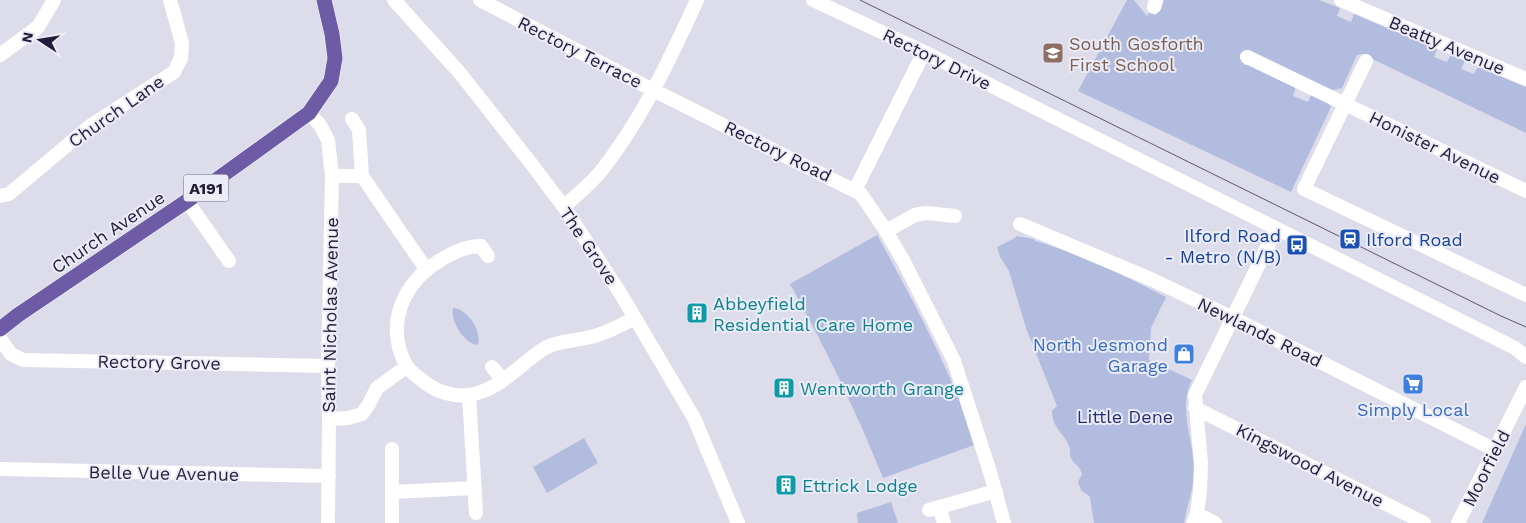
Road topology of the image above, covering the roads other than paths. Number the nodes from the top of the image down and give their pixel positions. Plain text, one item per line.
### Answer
1 (54, 0) edge
2 (170, 0) edge
3 (324, 0) edge
4 (480, 0) edge
5 (697, 0) edge
6 (812, 0) edge
7 (1340, 0) edge
8 (395, 1) edge
9 (924, 52) junction
10 (0, 55) edge
11 (1247, 57) dead end
12 (1366, 61) dead end
13 (1526, 78) edge
14 (653, 90) junction
15 (1345, 103) junction
16 (309, 113) junction
17 (352, 119) dead end
18 (332, 176) junction
19 (362, 176) junction
20 (855, 190) junction
21 (1526, 191) edge
22 (0, 196) edge
23 (187, 201) junction
24 (564, 207) junction
25 (955, 216) dead end
26 (1020, 224) dead end
27 (1276, 229) junction
28 (886, 231) junction
29 (488, 256) dead end
30 (229, 261) dead end
31 (426, 269) junction
32 (1526, 295) edge
33 (635, 318) junction
34 (1233, 318) junction
35 (0, 329) edge
36 (0, 339) edge
37 (1526, 357) edge
38 (328, 366) junction
39 (406, 367) junction
40 (492, 367) dead end
41 (502, 380) junction
42 (1526, 387) edge
43 (469, 395) junction
44 (1196, 408) junction
45 (329, 419) junction
46 (392, 449) dead end
47 (1495, 450) junction
48 (0, 469) edge
49 (329, 476) junction
50 (475, 488) junction
51 (996, 491) junction
52 (392, 492) junction
53 (476, 513) dead end
54 (1195, 518) edge
55 (328, 523) edge
56 (392, 523) edge
57 (738, 523) edge
58 (944, 523) edge
59 (1004, 523) edge
60 (1215, 523) edge
61 (1424, 523) edge
62 (1458, 523) edge

1 - 10 street
2 - 22 street, Church Lane
3 - 16 main road, Church Avenue / A191
4 - 14 street, Rectory Terrace
5 - 14 street
6 - 9 street, Rectory Drive
7 - 13 street, Beatty Avenue
8 - 24 street, The Grove
9 - 20 street
9 - 27 street, Rectory Drive
11 - 15 street, Honister Avenue
12 - 15 street
14 - 20 street, Rectory Road
14 - 24 street
15 - 21 street, Honister Avenue
15 - 32 street
16 - 18 street, Saint Nicholas Avenue
16 - 23 main road, Church Avenue / A191
17 - 19 street
18 - 19 street
18 - 38 street, Saint Nicholas Avenue
19 - 31 street
20 - 28 street, Rectory Road
23 - 30 street
23 - 35 main road, Church Avenue / A191
24 - 33 street, The Grove
25 - 28 street
26 - 34 street, Newlands Road
27 - 34 street
27 - 37 street
28 - 51 street, Rectory Road
29 - 31 street
31 - 39 street
33 - 41 street
33 - 57 street, The Grove
34 - 44 street
34 - 47 street, Newlands Road
36 - 38 street, Rectory Grove
38 - 45 street, Saint Nicholas Avenue
39 - 43 street
39 - 45 street
40 - 41 street
41 - 43 street
42 - 47 street, Moorfield
43 - 50 street
44 - 54 street
44 - 61 street, Kingswood Avenue
45 - 49 street, Saint Nicholas Avenue
46 - 52 street
47 - 62 street, Moorfield
48 - 49 street, Belle Vue Avenue
49 - 55 street, Saint Nicholas Avenue
50 - 52 street
50 - 53 street
51 - 58 street
51 - 59 street, Rectory Road
52 - 56 street
54 - 60 street

